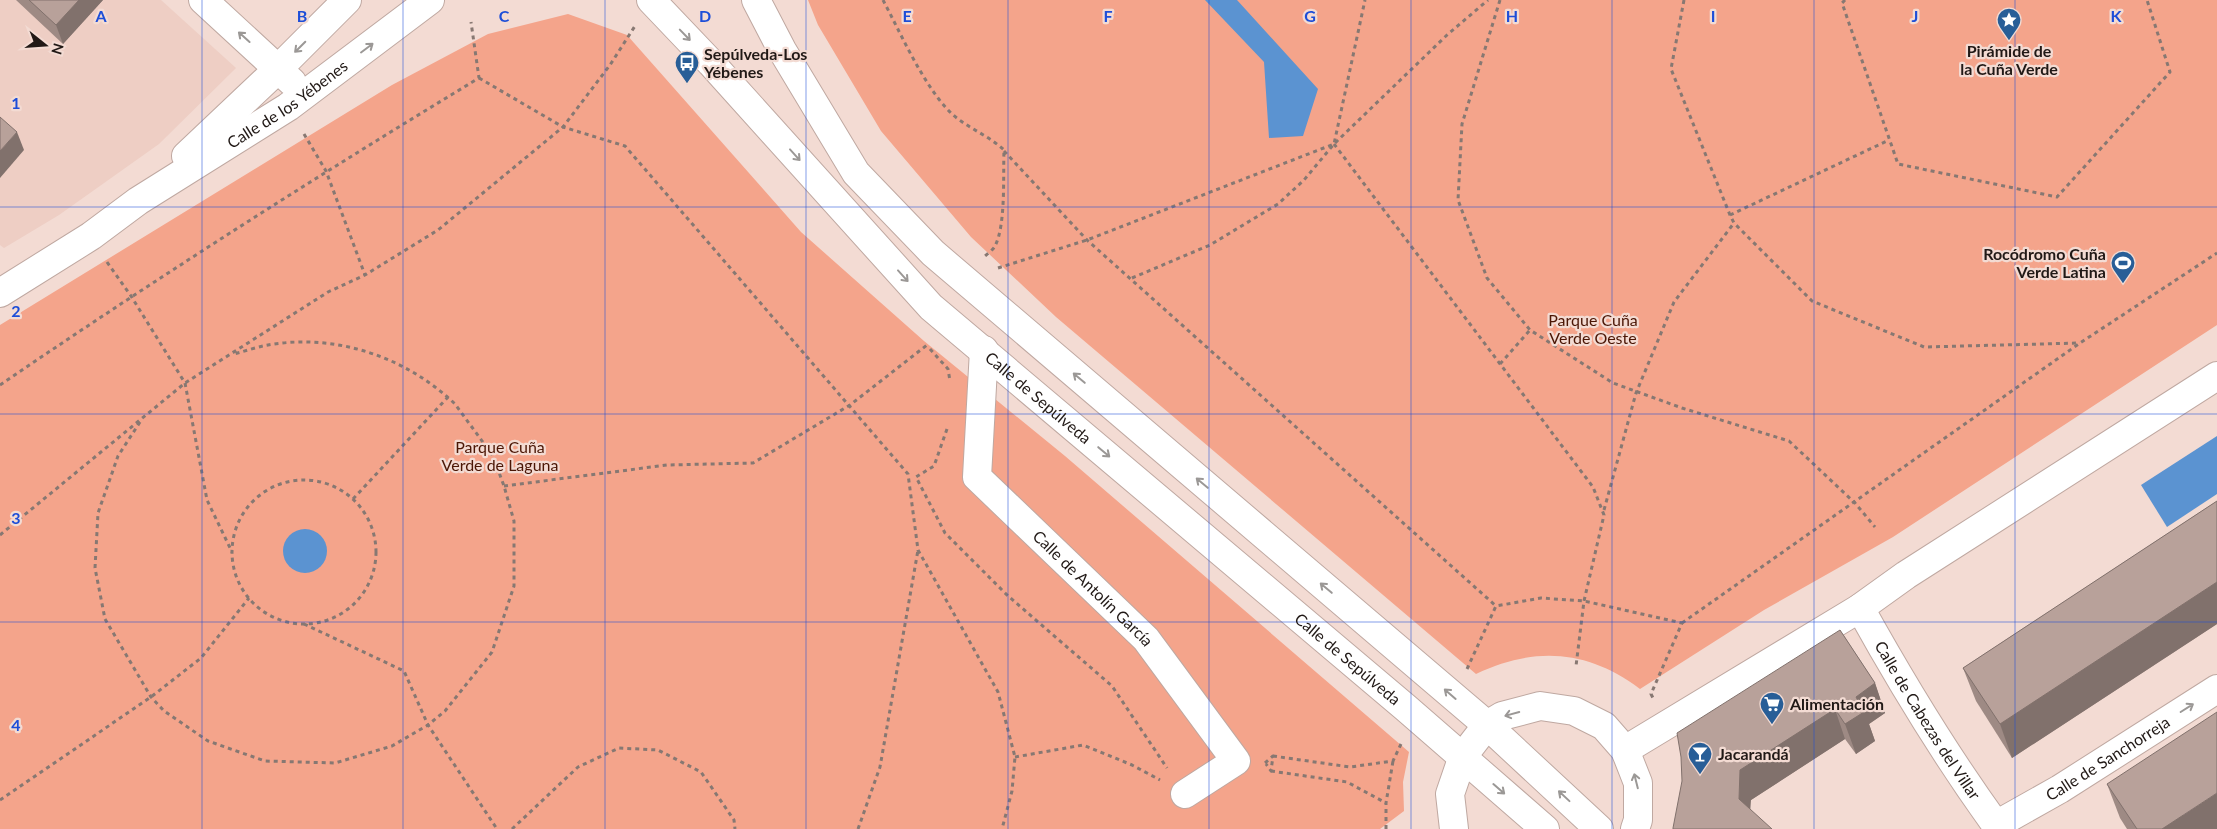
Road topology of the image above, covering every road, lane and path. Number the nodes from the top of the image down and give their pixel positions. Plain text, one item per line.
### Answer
1 (203, 0) edge
2 (347, 0) edge
3 (430, 0) edge
4 (651, 0) edge
5 (756, 0) edge
6 (1365, 0) edge
7 (1488, 0) edge
8 (1500, 0) edge
9 (1684, 0) edge
10 (1845, 0) edge
11 (2147, 0) edge
12 (470, 22) dead end
13 (630, 32) dead end
14 (279, 68) junction
15 (479, 78) junction
16 (296, 101) junction
17 (563, 127) junction
18 (1890, 140) junction
19 (1334, 144) junction
20 (1004, 150) dead end
21 (326, 171) junction
22 (138, 201) junction
23 (1730, 214) junction
24 (1734, 224) junction
25 (91, 236) junction
26 (1087, 240) junction
27 (2217, 253) edge
28 (365, 275) junction
29 (1132, 278) junction
30 (962, 279) junction
31 (1, 290) edge
32 (131, 296) junction
33 (1530, 330) junction
34 (2080, 343) junction
35 (927, 345) dead end
36 (984, 350) junction
37 (231, 355) junction
38 (1500, 364) junction
39 (2217, 376) edge
40 (185, 383) junction
41 (0, 385) edge
42 (1636, 393) junction
43 (448, 397) junction
44 (850, 405) junction
45 (142, 419) junction
46 (504, 486) junction
47 (353, 498) junction
48 (1855, 503) junction
49 (1604, 510) junction
50 (1875, 526) dead end
51 (0, 535) edge
52 (918, 550) junction
53 (232, 552) junction
54 (249, 598) junction
55 (1584, 601) junction
56 (1496, 606) junction
57 (1860, 608) junction
58 (1682, 623) junction
59 (303, 624) junction
60 (1576, 666) dead end
61 (1465, 673) dead end
62 (2217, 689) edge
63 (1651, 694) dead end
64 (151, 698) junction
65 (428, 725) junction
66 (1487, 725) junction
67 (1402, 743) dead end
68 (1625, 750) junction
69 (1273, 756) dead end
70 (1463, 756) junction
71 (1015, 757) junction
72 (1393, 761) junction
73 (1271, 771) dead end
74 (1185, 794) joint
75 (0, 800) edge
76 (1386, 803) junction
77 (1999, 827) edge
78 (497, 829) edge
79 (512, 829) edge
80 (735, 829) edge
81 (858, 829) edge
82 (1002, 829) edge
83 (1386, 829) edge
84 (1454, 829) edge
85 (1545, 829) edge
86 (1599, 829) edge
87 (1635, 829) edge

14 -> 1 street
2 -> 14 street, Calle de los Yébenes
16 -> 3 street, Calle de los Yébenes
4 -> 36 street, Calle de Sepúlveda
5 - 30 street
6 - 19 path
7 - 19 path
8 - 33 path
9 - 23 path
10 - 18 path
11 - 18 path
12 - 15 path
13 - 17 path
14 - 16 street
14 - 22 street, Calle de los Yébenes
15 - 17 path
15 - 21 path
16 - 21 path
16 - 22 street, Calle de los Yébenes
17 - 28 path
17 - 44 path
18 - 23 path
19 - 26 path
19 - 29 path
19 - 38 path
20 - 26 path
21 - 28 path
21 - 32 path
22 - 25 street, Calle de los Yébenes
23 - 24 path
24 - 34 path
24 - 42 path
25 - 31 street, Calle de los Yébenes
25 - 32 path
26 - 29 path
26 - 30 path
27 - 34 path
28 - 37 path
29 - 56 path
66 -> 30 street
32 - 40 path
32 - 41 path
33 - 38 path
33 - 42 path
34 - 48 path
35 - 44 path
36 -> 70 street, Calle de Sepúlveda
36 - 74 street, Calle de Antolín García
37 - 40 path
37 - 43 path
38 - 49 path
39 - 57 street
40 - 45 path
40 - 53 path
42 - 48 path
42 - 49 path
43 - 46 path
43 - 47 path
44 - 46 path
44 - 52 path
45 - 51 path
45 - 64 path
46 - 65 path
47 - 53 path
47 - 59 path
48 - 50 path
48 - 58 path
49 - 55 path
52 - 71 path
52 - 81 path
53 - 54 path
54 - 59 path
54 - 64 path
55 - 56 path
55 - 58 path
55 - 60 path
56 - 61 path
57 - 68 street
57 - 77 street, Calle de Cabezas del Villar
58 - 63 path
59 - 65 path
77 -> 62 street, Calle de Sanchorreja
64 - 65 path
64 - 75 path
65 - 78 path
68 -> 66 street
66 - 70 street
86 -> 66 street
67 - 72 path
87 -> 68 street
69 - 72 path
70 - 84 street
70 -> 85 street, Calle de Sepúlveda
71 - 74 path
71 - 82 path
72 - 76 path
73 - 76 path
76 - 83 path
79 - 80 path

